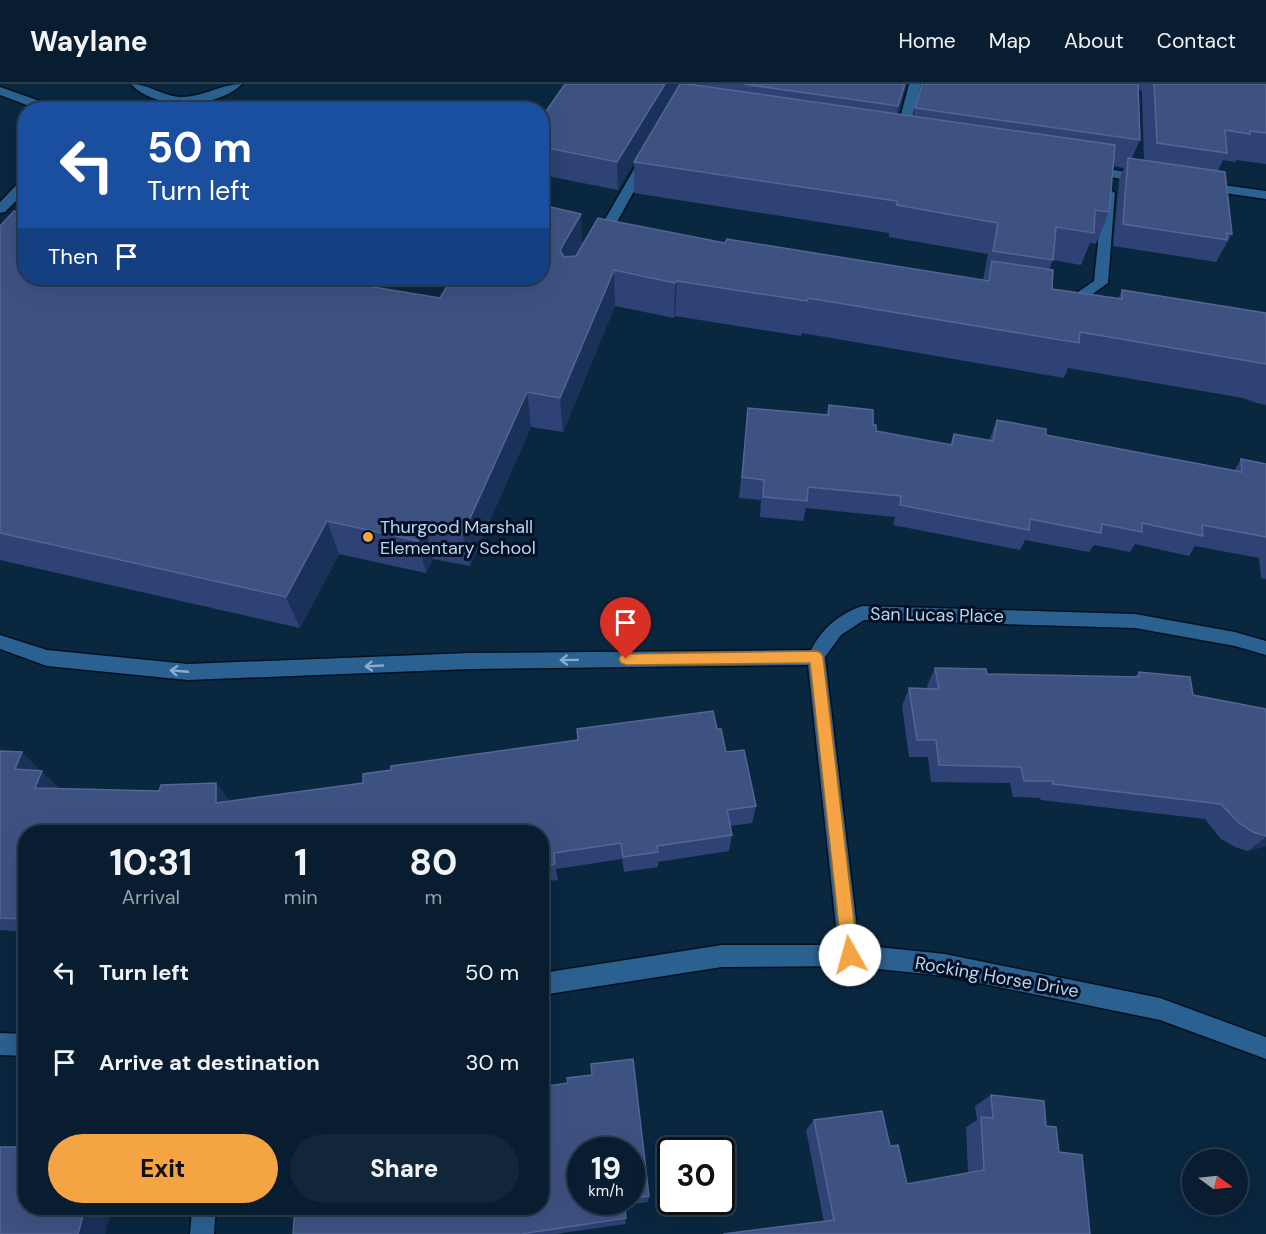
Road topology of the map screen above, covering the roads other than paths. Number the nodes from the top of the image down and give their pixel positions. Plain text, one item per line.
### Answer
1 (137, 84) edge
2 (236, 84) edge
3 (915, 84) edge
4 (0, 91) edge
5 (31, 102) edge
6 (900, 142) edge
7 (651, 149) edge
8 (1076, 168) edge
9 (1111, 174) junction
10 (1159, 180) edge
11 (1183, 184) edge
12 (18, 191) edge
13 (1266, 195) edge
14 (0, 209) edge
15 (593, 250) edge
16 (1048, 300) edge
17 (0, 642) edge
18 (1266, 648) edge
19 (816, 657) junction
20 (850, 955) junction
21 (549, 983) edge
22 (0, 1044) edge
23 (18, 1045) edge
24 (1266, 1048) edge
25 (203, 1215) edge
26 (202, 1234) edge

1 - 2 street
3 - 6 street
4 - 5 street
7 - 15 street
8 - 9 street
9 - 10 street
9 - 16 street
11 - 13 street
12 - 14 street
19 -> 17 street
18 - 19 street, San Lucas Place
19 - 20 street
20 - 21 street, Rocking Horse Drive
20 - 24 street, Rocking Horse Drive
22 - 23 street
25 - 26 street

